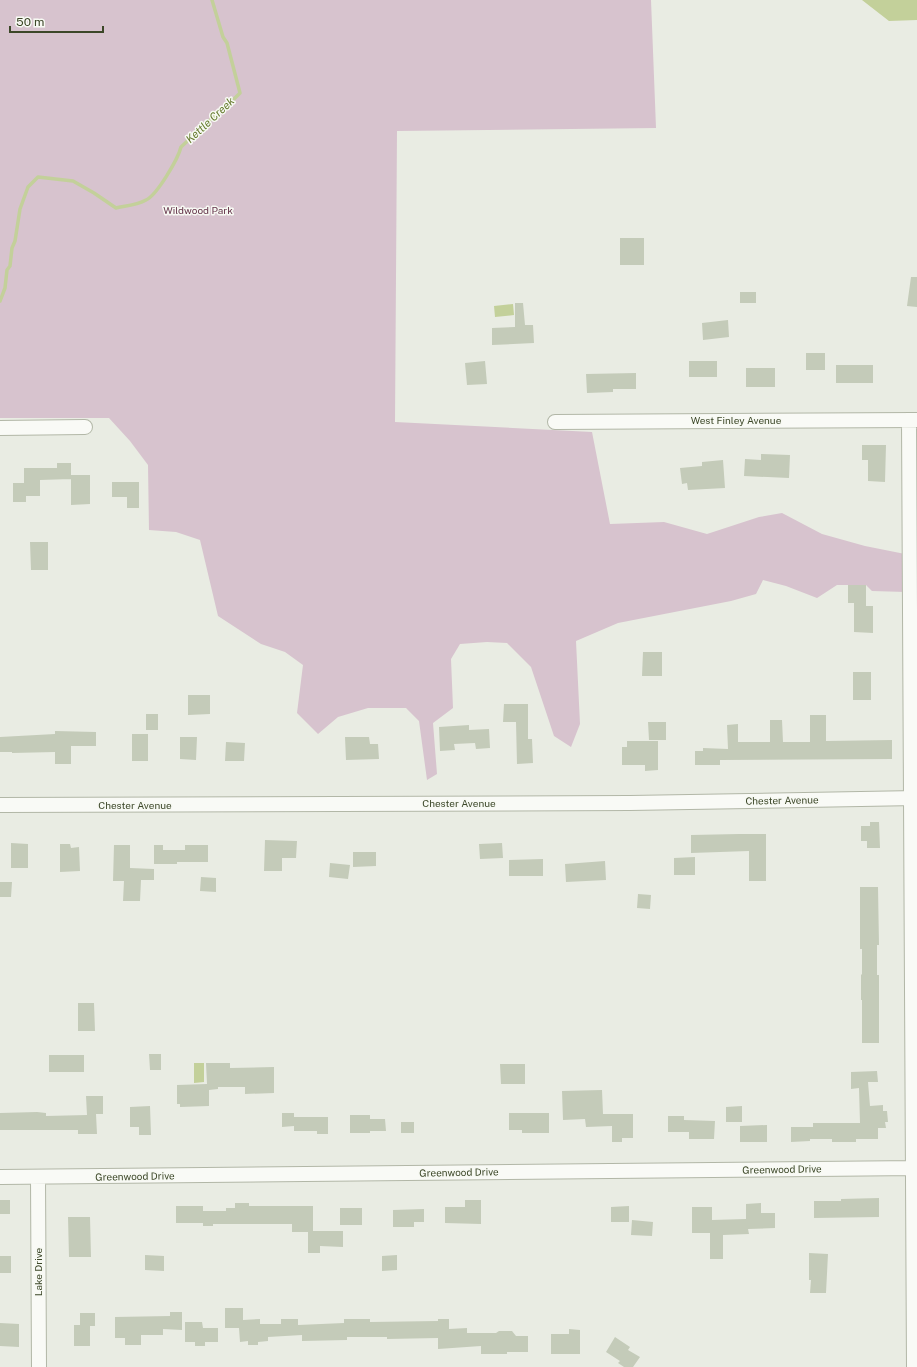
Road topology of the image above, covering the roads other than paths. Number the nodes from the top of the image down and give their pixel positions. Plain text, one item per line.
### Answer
1 (913, 420) edge
2 (555, 422) dead end
3 (85, 426) dead end
4 (0, 428) edge
5 (914, 798) edge
6 (0, 805) edge
7 (915, 1168) edge
8 (0, 1177) edge
9 (38, 1177) junction
10 (39, 1367) edge
11 (914, 1367) edge

1 - 2 street, West Finley Avenue
1 - 5 street
3 - 4 street
5 - 6 street, Chester Avenue
5 - 7 street
7 - 9 street, Greenwood Drive
7 - 11 street
8 - 9 street, Greenwood Drive
9 - 10 street, Lake Drive

